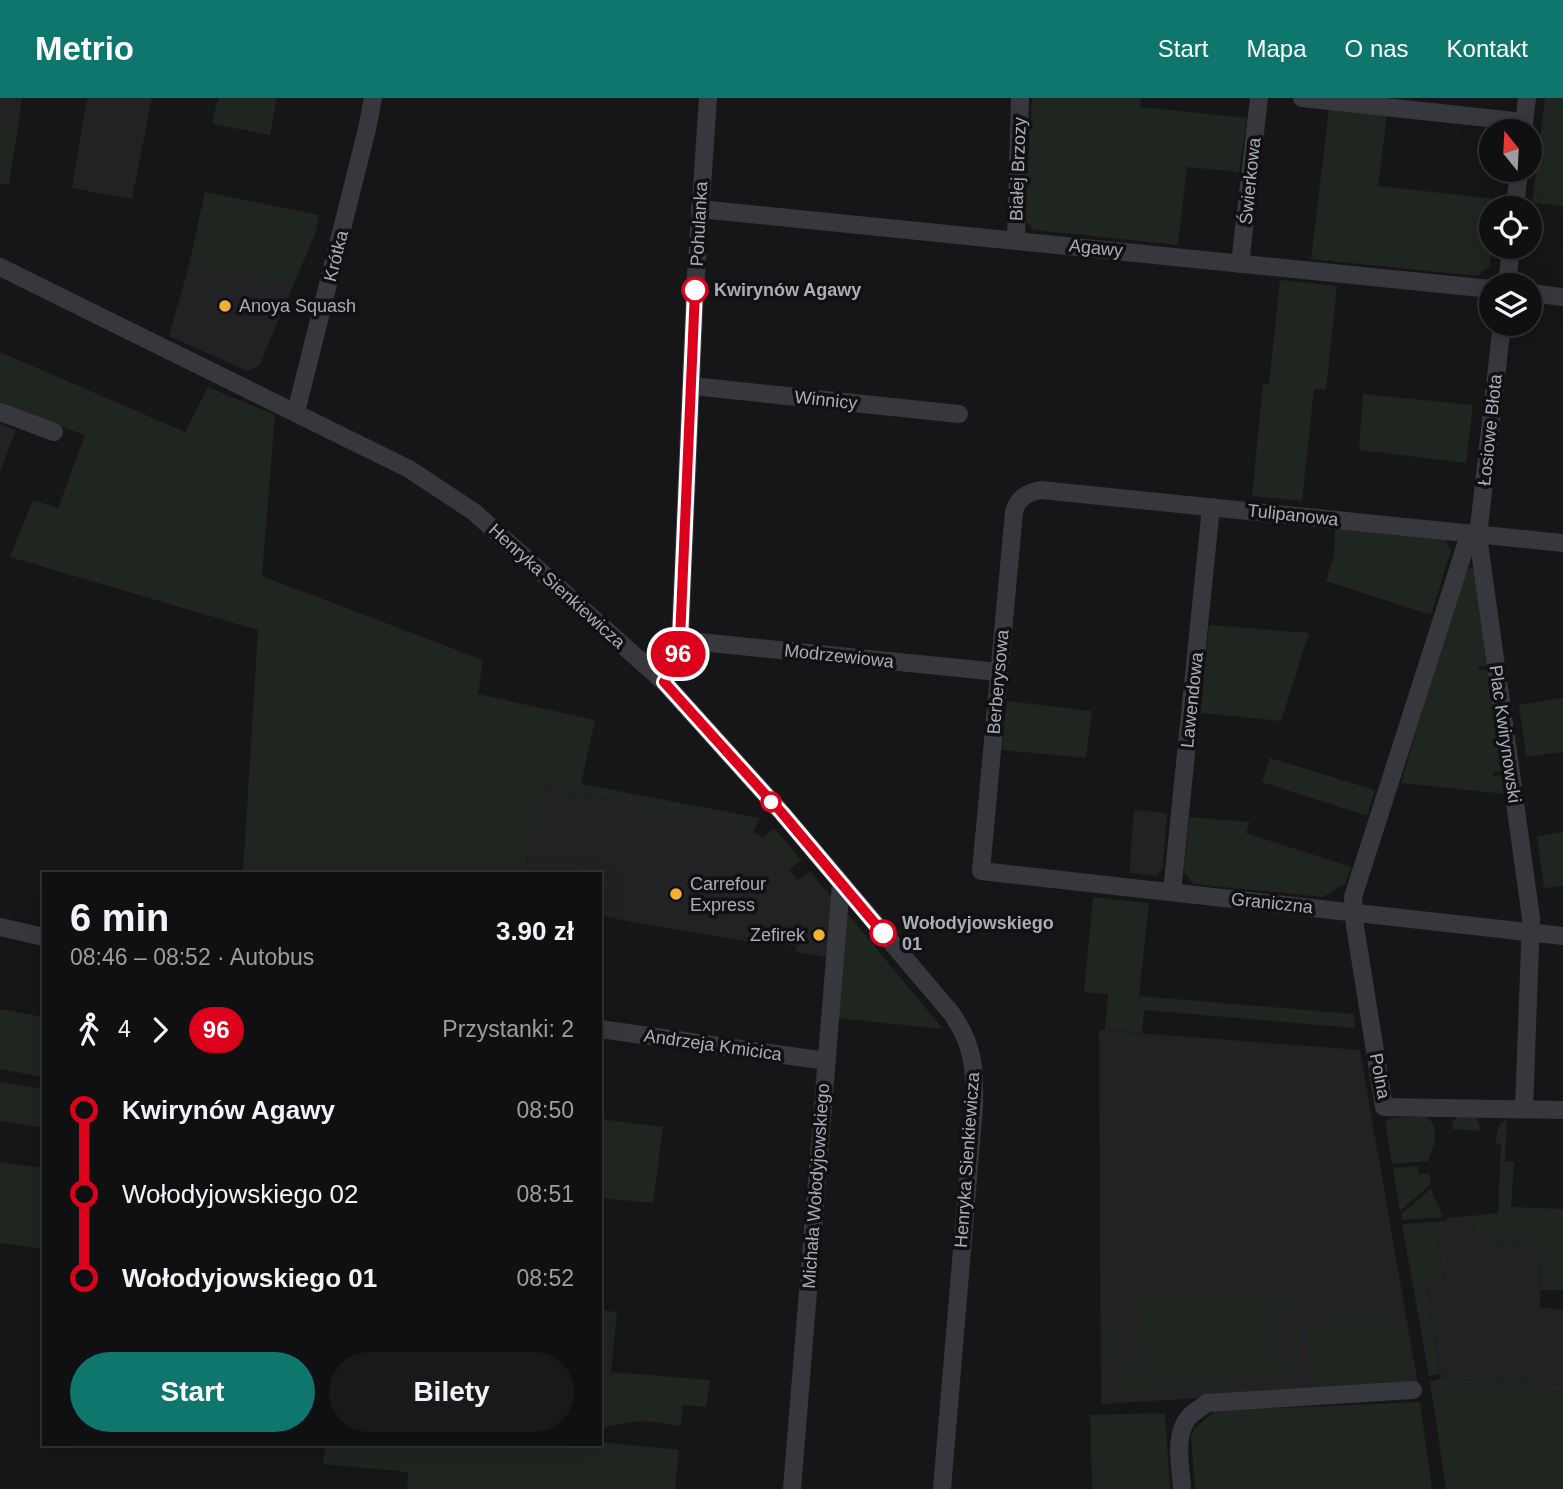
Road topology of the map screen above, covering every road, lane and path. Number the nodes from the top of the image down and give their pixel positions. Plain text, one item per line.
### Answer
1 (373, 98) edge
2 (708, 98) edge
3 (1020, 98) edge
4 (1259, 98) edge
5 (1302, 98) edge
6 (1527, 98) edge
7 (1525, 119) edge
8 (1479, 120) edge
9 (700, 209) junction
10 (1016, 240) junction
11 (1241, 264) junction
12 (0, 267) edge
13 (1479, 288) edge
14 (1542, 294) edge
15 (1563, 297) edge
16 (1500, 336) edge
17 (692, 386) junction
18 (0, 412) edge
19 (296, 412) junction
20 (959, 414) dead end
21 (54, 432) dead end
22 (1024, 495) joint
23 (1211, 507) junction
24 (1474, 536) junction
25 (1563, 543) edge
26 (680, 640) junction
27 (999, 672) junction
28 (664, 682) junction
29 (981, 871) joint
30 (841, 884) junction
31 (1172, 892) junction
32 (1354, 912) junction
33 (0, 927) edge
34 (1531, 933) junction
35 (1563, 936) edge
36 (42, 937) edge
37 (602, 1028) edge
38 (825, 1060) junction
39 (1524, 1108) junction
40 (1563, 1110) edge
41 (1413, 1390) dead end
42 (792, 1489) edge
43 (942, 1489) edge
44 (1182, 1489) edge

1 - 19 street, Krótka
2 - 9 street, Pohulanka
3 - 10 street, Białej Brzozy
4 - 11 street, Świerkowa
5 - 8 street
6 - 7 street
9 - 10 street, Agawy
9 - 17 street, Pohulanka
10 - 11 street, Agawy
11 - 13 street, Agawy
12 - 19 street, Henryka Sienkiewicza
14 - 15 street
16 - 24 street, Łosiowe Błota
17 - 20 street, Winnicy
17 - 26 street, Pohulanka
18 - 21 street
19 - 28 street, Henryka Sienkiewicza
22 - 23 street, Tulipanowa
22 - 27 street, Berberysowa
23 - 24 street, Tulipanowa
23 - 31 street, Lawendowa
24 - 25 street, Tulipanowa
24 - 32 street
24 - 34 street, Plac Kwirynowski
26 - 27 street, Modrzewiowa
26 - 28 street, Pohulanka
27 - 29 street, Berberysowa
28 - 30 street, Henryka Sienkiewicza
29 - 31 street, Graniczna
30 - 38 street, Michała Wołodyjowskiego
30 - 43 street, Henryka Sienkiewicza
31 - 32 street, Graniczna
32 - 34 street, Graniczna
32 - 39 street, Polna
33 - 36 street
34 - 35 street, Graniczna
34 - 39 street, Plac Kwirynowski
37 - 38 street, Andrzeja Kmicica
38 - 42 street, Michała Wołodyjowskiego
39 - 40 street, Polna
41 - 44 street

